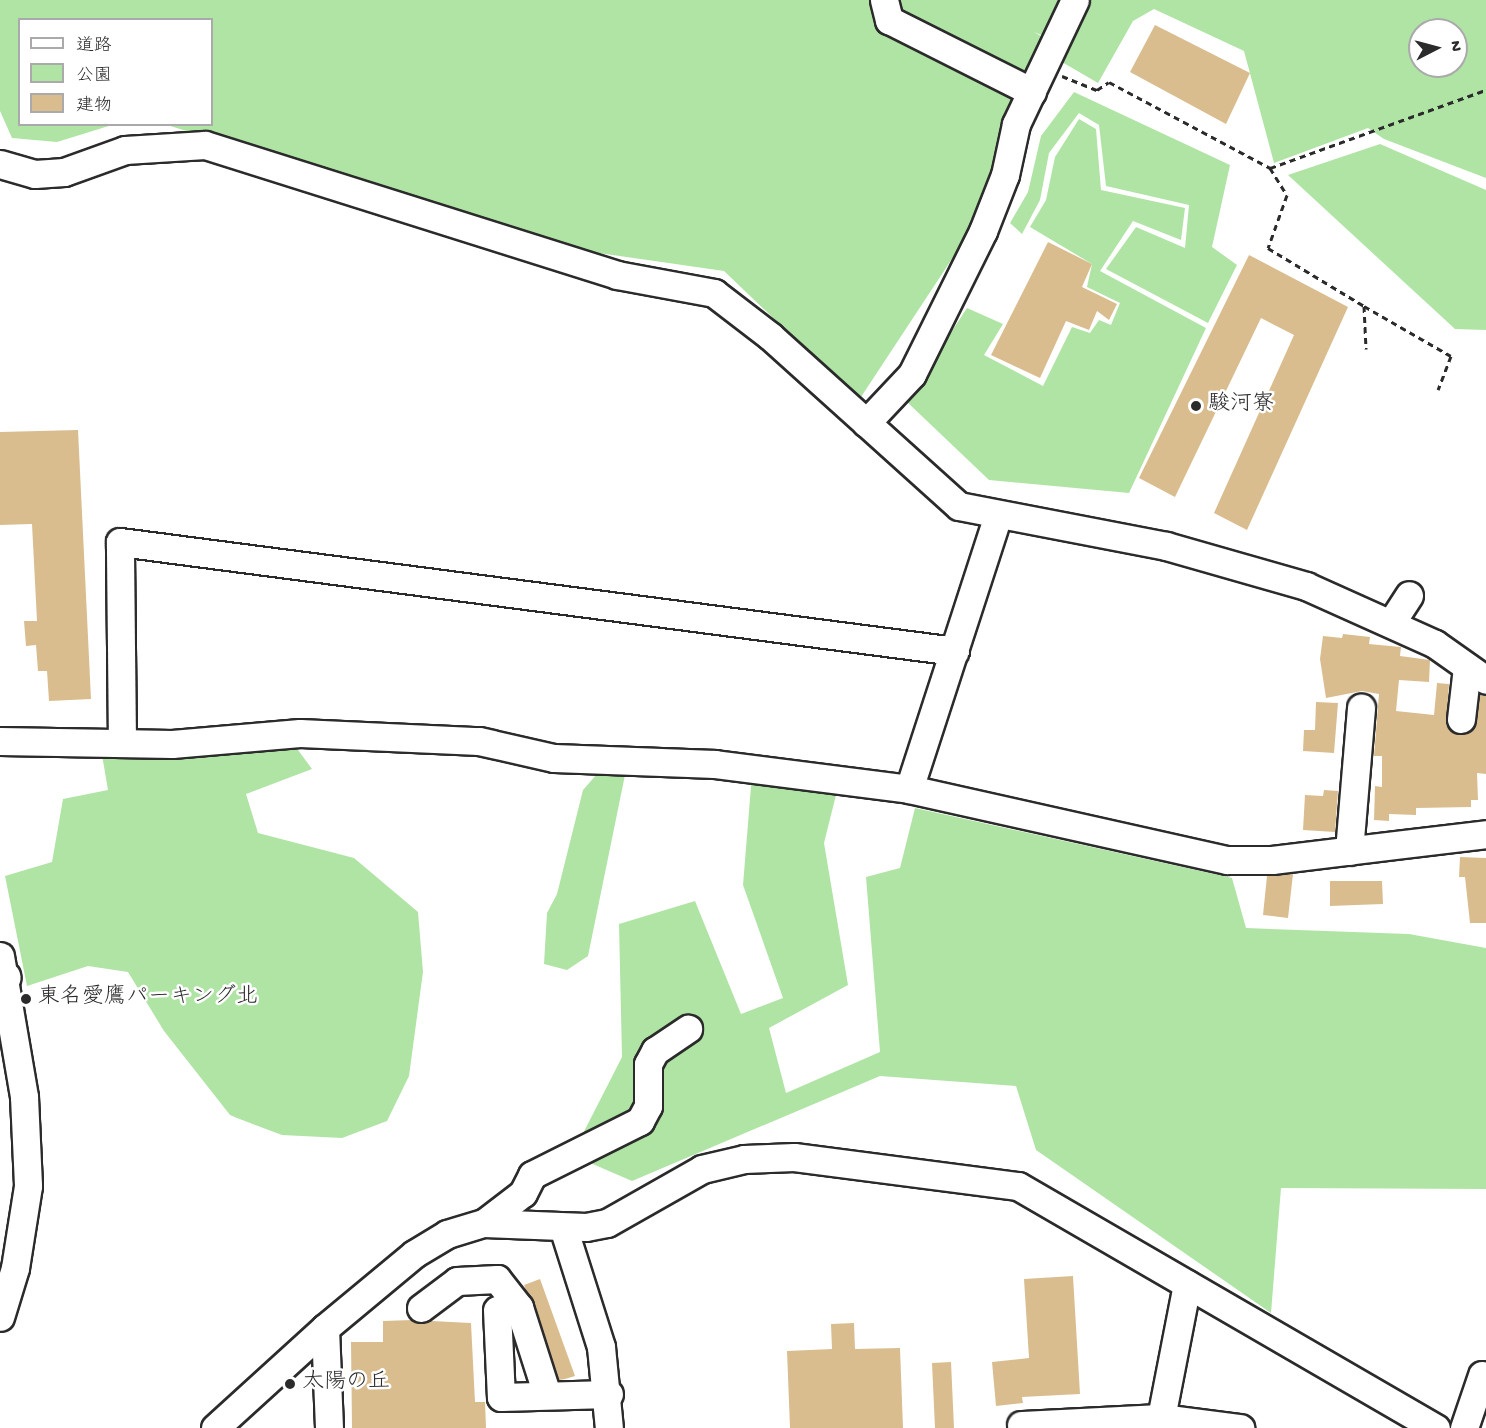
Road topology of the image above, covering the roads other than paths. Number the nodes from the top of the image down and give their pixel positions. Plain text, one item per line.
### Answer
1 (884, 0) edge
2 (1075, 0) edge
3 (1038, 80) junction
4 (0, 164) edge
5 (866, 423) junction
6 (998, 515) junction
7 (1409, 596) dead end
8 (1391, 623) junction
9 (955, 651) junction
10 (1477, 673) edge
11 (1361, 707) dead end
12 (1461, 719) dead end
13 (0, 741) edge
14 (122, 743) junction
15 (909, 789) junction
16 (1486, 834) edge
17 (1349, 851) junction
18 (1, 970) edge
19 (688, 1029) dead end
20 (484, 1223) junction
21 (563, 1227) junction
22 (1187, 1284) junction
23 (421, 1308) dead end
24 (497, 1310) dead end
25 (0, 1317) edge
26 (325, 1328) junction
27 (1482, 1375) dead end
28 (609, 1394) junction
29 (547, 1395) junction
30 (1161, 1418) junction
31 (1021, 1425) dead end
32 (1210, 1426) edge
33 (215, 1428) edge
34 (329, 1428) edge
35 (609, 1428) edge
36 (1240, 1428) edge
37 (1436, 1428) edge
38 (1464, 1428) edge

1 - 3 street
2 - 3 street
3 - 5 street
4 - 5 street
5 - 6 street
6 - 8 street
6 - 9 street
7 - 8 street
8 - 10 street
9 - 14 street
9 - 15 street
10 - 12 street
11 - 17 street
13 - 14 street
14 - 15 street
15 - 17 street
16 - 17 street
18 - 25 street
19 - 20 street
20 - 21 street
20 - 26 street
21 - 22 street
21 - 28 street
22 - 30 street
22 - 37 street
23 - 29 street
24 - 29 street
26 - 33 street
26 - 34 street
27 - 38 street
28 - 29 street
28 - 35 street
30 - 31 street
30 - 32 street
32 - 36 street

